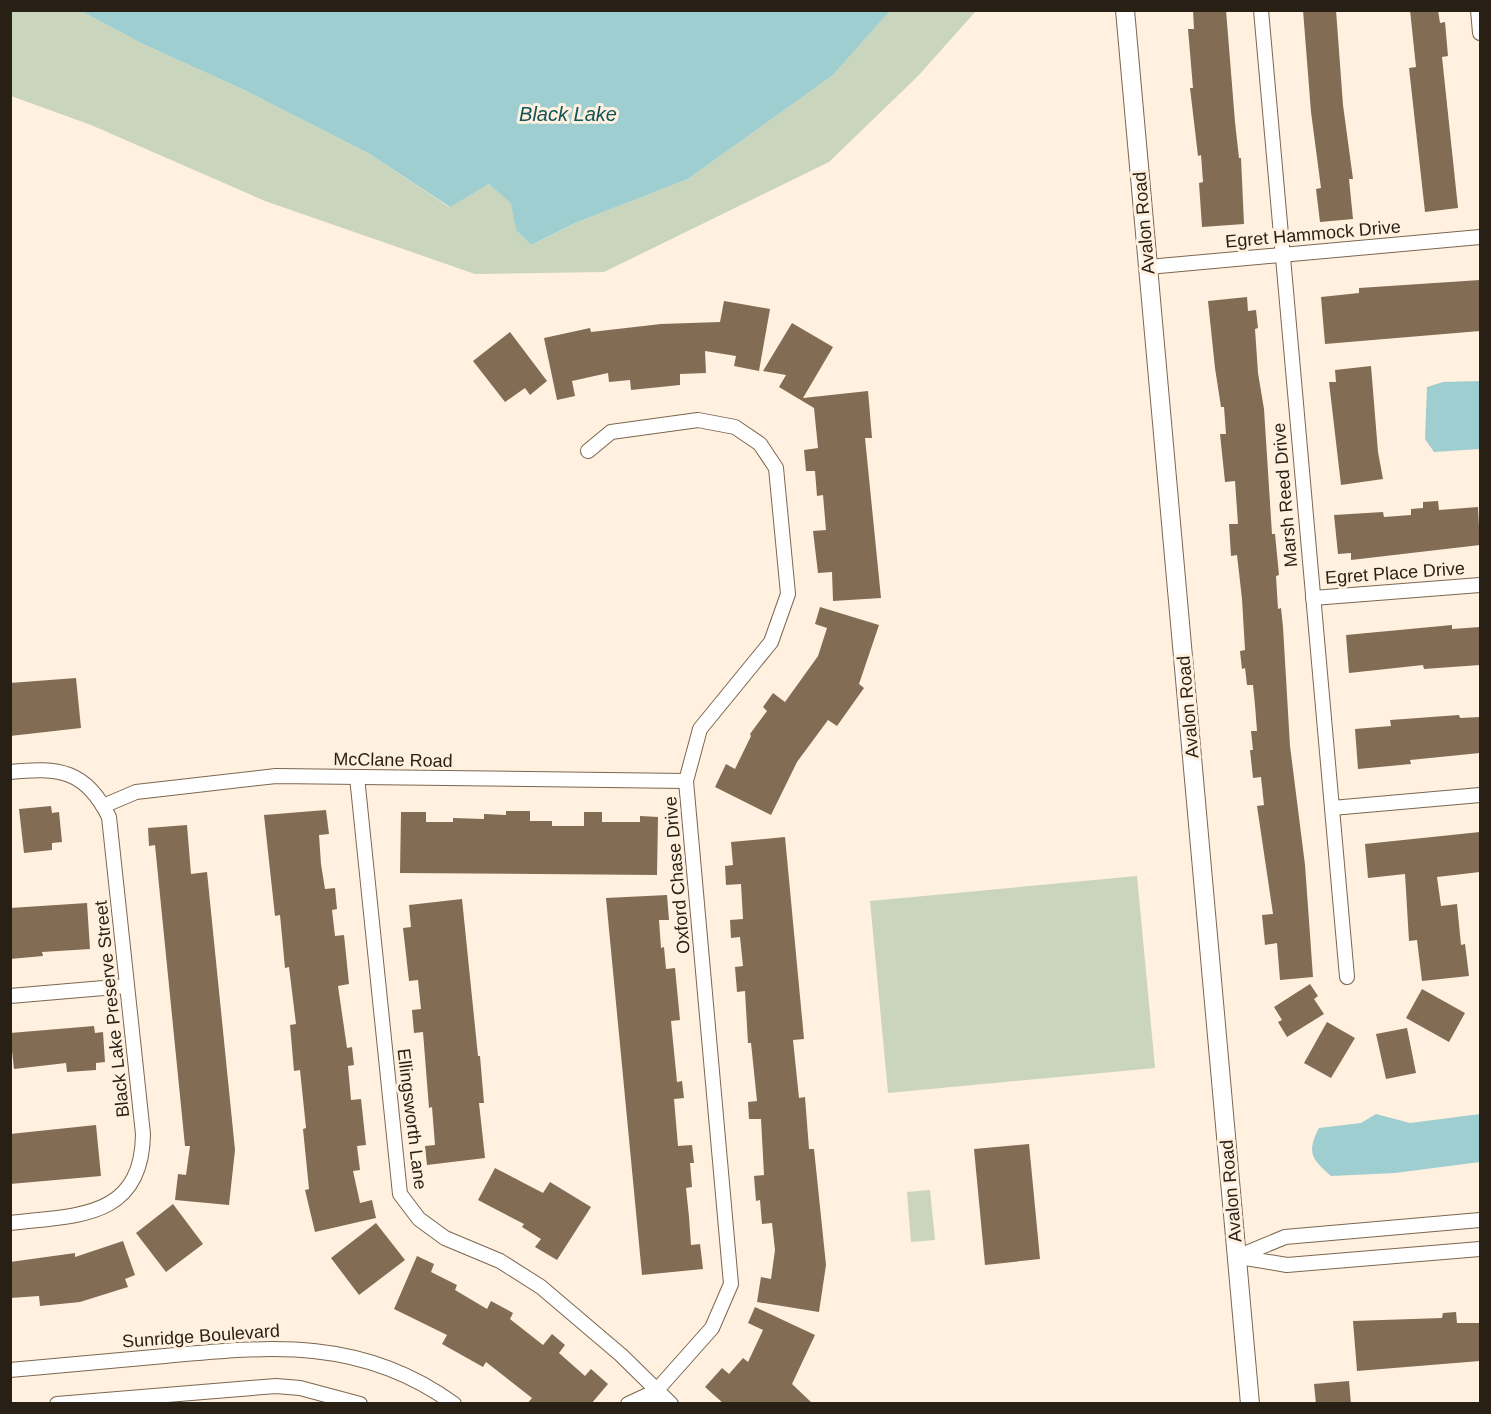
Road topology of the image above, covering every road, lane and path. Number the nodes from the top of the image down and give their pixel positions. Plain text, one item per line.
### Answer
1 (1125, 10) edge
2 (1260, 10) edge
3 (1478, 10) edge
4 (1480, 33) edge
5 (1480, 237) edge
6 (1282, 255) junction
7 (1148, 267) junction
8 (588, 452) dead end
9 (1480, 585) edge
10 (1313, 598) junction
11 (10, 772) edge
12 (357, 777) junction
13 (686, 781) junction
14 (1480, 795) edge
15 (103, 806) junction
16 (1332, 808) junction
17 (1347, 976) dead end
18 (128, 986) junction
19 (10, 996) edge
20 (1480, 1221) edge
21 (10, 1223) edge
22 (1480, 1249) edge
23 (1237, 1257) junction
24 (10, 1370) edge
25 (654, 1397) edge
26 (57, 1404) edge
27 (360, 1404) edge
28 (454, 1404) edge
29 (628, 1404) edge
30 (671, 1404) edge
31 (1250, 1404) edge

1 - 7 main road, Avalon Road
2 - 6 street, Marsh Reed Drive
3 - 4 street
5 - 6 street, Egret Hammock Drive
6 - 7 street, Egret Hammock Drive
6 - 10 street, Marsh Reed Drive
7 - 23 main road, Avalon Road
8 - 13 street, Oxford Chase Drive
9 - 10 street, Egret Place Drive
10 - 16 street, Marsh Reed Drive
11 - 15 street, Black Lake Preserve Street
12 - 13 street, McClane Road
12 - 15 street, McClane Road
12 - 25 street, Ellingsworth Lane
13 - 25 street, Oxford Chase Drive
14 - 16 street
15 - 18 street, Black Lake Preserve Street
16 - 17 street, Marsh Reed Drive
18 - 19 street
18 - 21 street, Black Lake Preserve Street
20 - 23 street
22 - 23 street
23 - 31 main road, Avalon Road
24 - 28 street, Sunridge Boulevard
25 - 29 street, Oxford Chase Drive
25 - 30 street, Ellingsworth Lane
26 - 27 street

